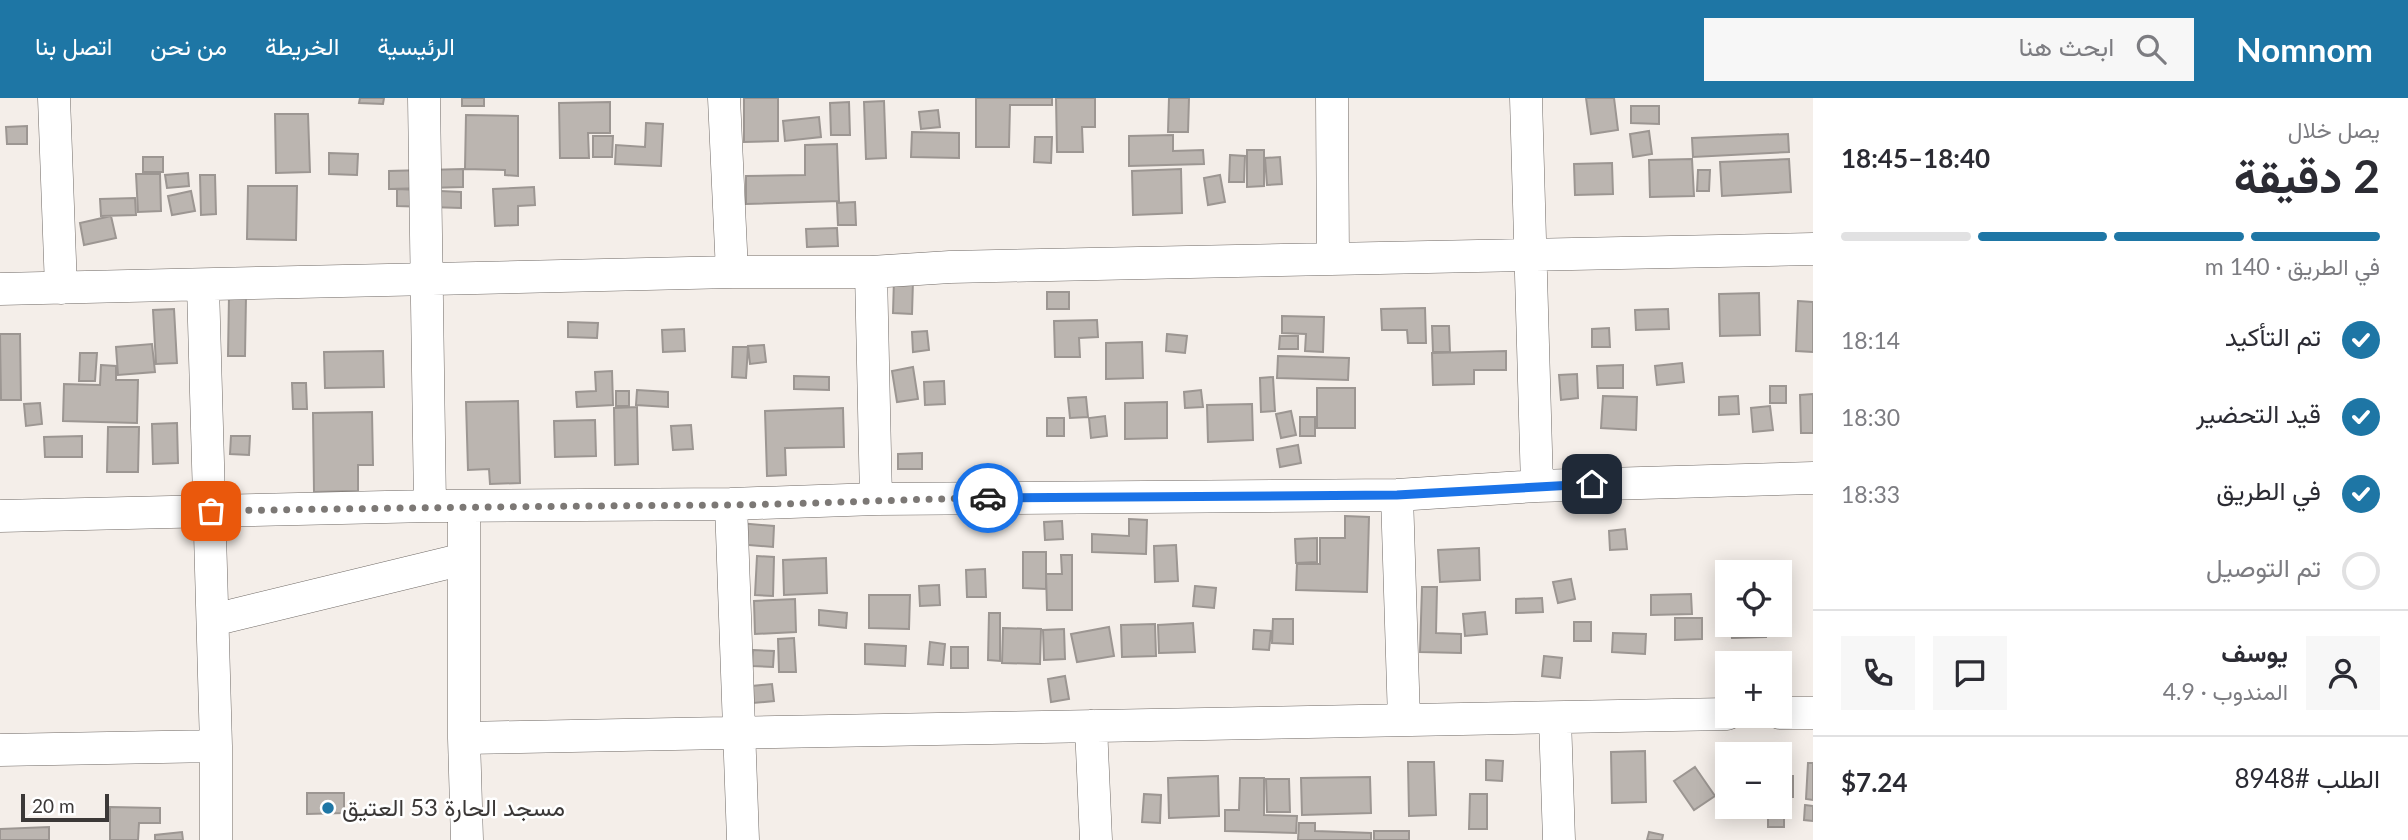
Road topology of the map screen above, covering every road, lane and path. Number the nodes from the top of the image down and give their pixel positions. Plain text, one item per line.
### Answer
1 (54, 98) edge
2 (424, 98) edge
3 (724, 98) edge
4 (1332, 98) edge
5 (1526, 98) edge
6 (1813, 249) edge
7 (1532, 254) junction
8 (1334, 258) junction
9 (732, 272) junction
10 (871, 272) junction
11 (426, 278) junction
12 (203, 286) junction
13 (61, 288) junction
14 (0, 289) edge
15 (1813, 478) edge
16 (1537, 486) junction
17 (1397, 495) junction
18 (876, 499) junction
19 (731, 505) junction
20 (430, 506) junction
21 (464, 506) junction
22 (211, 511) junction
23 (0, 516) edge
24 (464, 559) junction
25 (213, 620) junction
26 (1792, 713) edge
27 (1813, 713) edge
28 (1715, 715) edge
29 (1555, 718) junction
30 (1404, 720) junction
31 (1091, 726) junction
32 (739, 733) junction
33 (464, 738) junction
34 (216, 746) junction
35 (0, 750) edge
36 (216, 840) edge
37 (467, 840) edge
38 (743, 840) edge
39 (1096, 840) edge
40 (1559, 840) edge

1 - 13 street
2 - 11 street
3 - 9 street
4 - 8 street
5 - 7 street
6 - 7 street
7 - 8 street
7 - 16 street
8 - 10 street
9 - 10 street
9 - 11 street
10 - 18 street
11 - 12 street
11 - 20 street
12 - 13 street
12 - 22 street
13 - 14 street
15 - 16 street
16 - 17 street
17 - 18 street
17 - 30 street
18 - 19 street
19 - 21 street
19 - 32 street
20 - 21 street
20 - 22 street
21 - 24 street
22 - 23 street
22 - 25 street
24 - 25 street
24 - 33 street
25 - 34 street
26 - 27 street
28 - 29 street
29 - 30 street
29 - 40 street
30 - 31 street
31 - 32 street
31 - 39 street
32 - 33 street
32 - 38 street
33 - 37 street
34 - 35 street
34 - 36 street

